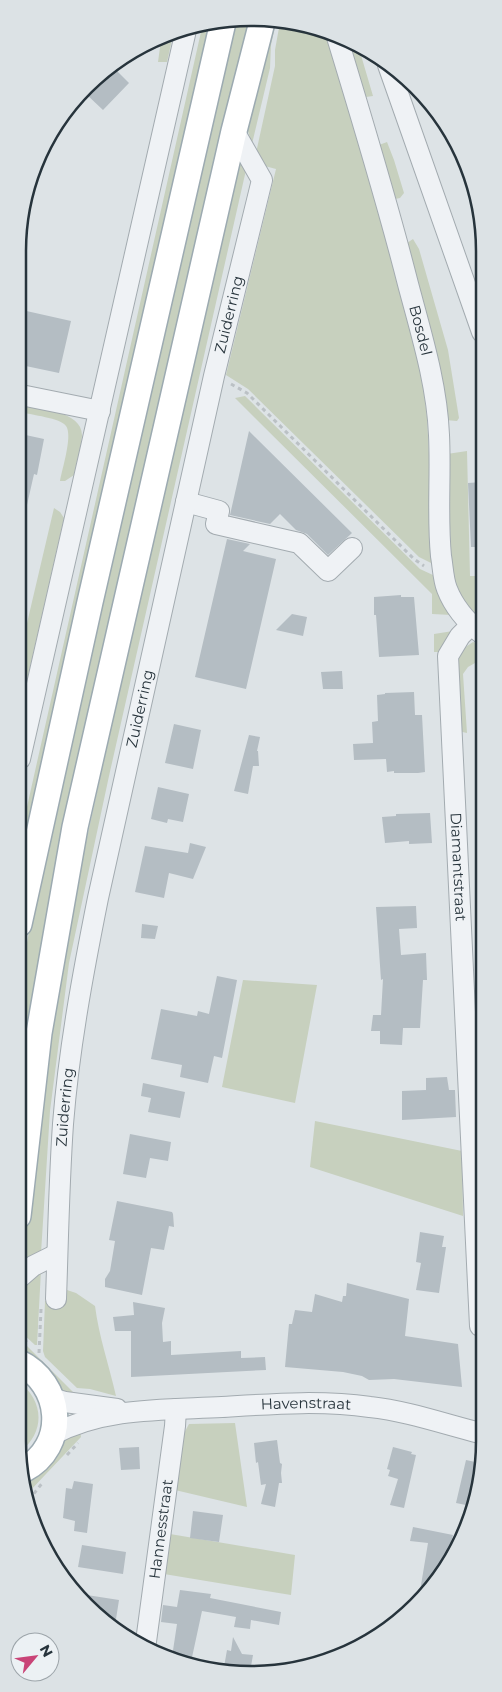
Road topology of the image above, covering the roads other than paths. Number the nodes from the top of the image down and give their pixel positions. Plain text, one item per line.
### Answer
1 (261, 27) edge
2 (222, 28) edge
3 (185, 36) edge
4 (339, 44) edge
5 (392, 76) edge
6 (234, 131) junction
7 (476, 315) edge
8 (26, 396) edge
9 (100, 411) junction
10 (186, 502) junction
11 (352, 548) dead end
12 (476, 628) edge
13 (476, 629) edge
14 (26, 733) edge
15 (26, 893) edge
16 (26, 1147) edge
17 (476, 1242) edge
18 (57, 1254) junction
19 (26, 1272) edge
20 (56, 1299) dead end
21 (26, 1366) edge
22 (52, 1398) junction
23 (176, 1409) junction
24 (129, 1411) junction
25 (476, 1431) edge
26 (52, 1435) junction
27 (28, 1467) edge
28 (146, 1640) edge

1 - 6 main road
2 - 15 main road
3 - 9 street
4 - 12 street, Bosdel
5 - 7 street
6 - 10 street, Zuiderring
6 - 16 main road
8 - 9 street
9 - 14 street
10 - 11 street
10 - 18 street, Zuiderring
13 - 17 street, Diamantstraat
18 - 19 street
18 - 20 street, Zuiderring
21 - 22 main road
22 - 24 street, Havenstraat
22 - 26 main road
23 - 24 street, Havenstraat
23 - 25 street, Havenstraat
23 - 28 street, Hannesstraat
24 - 26 street, Havenstraat
26 - 27 main road

